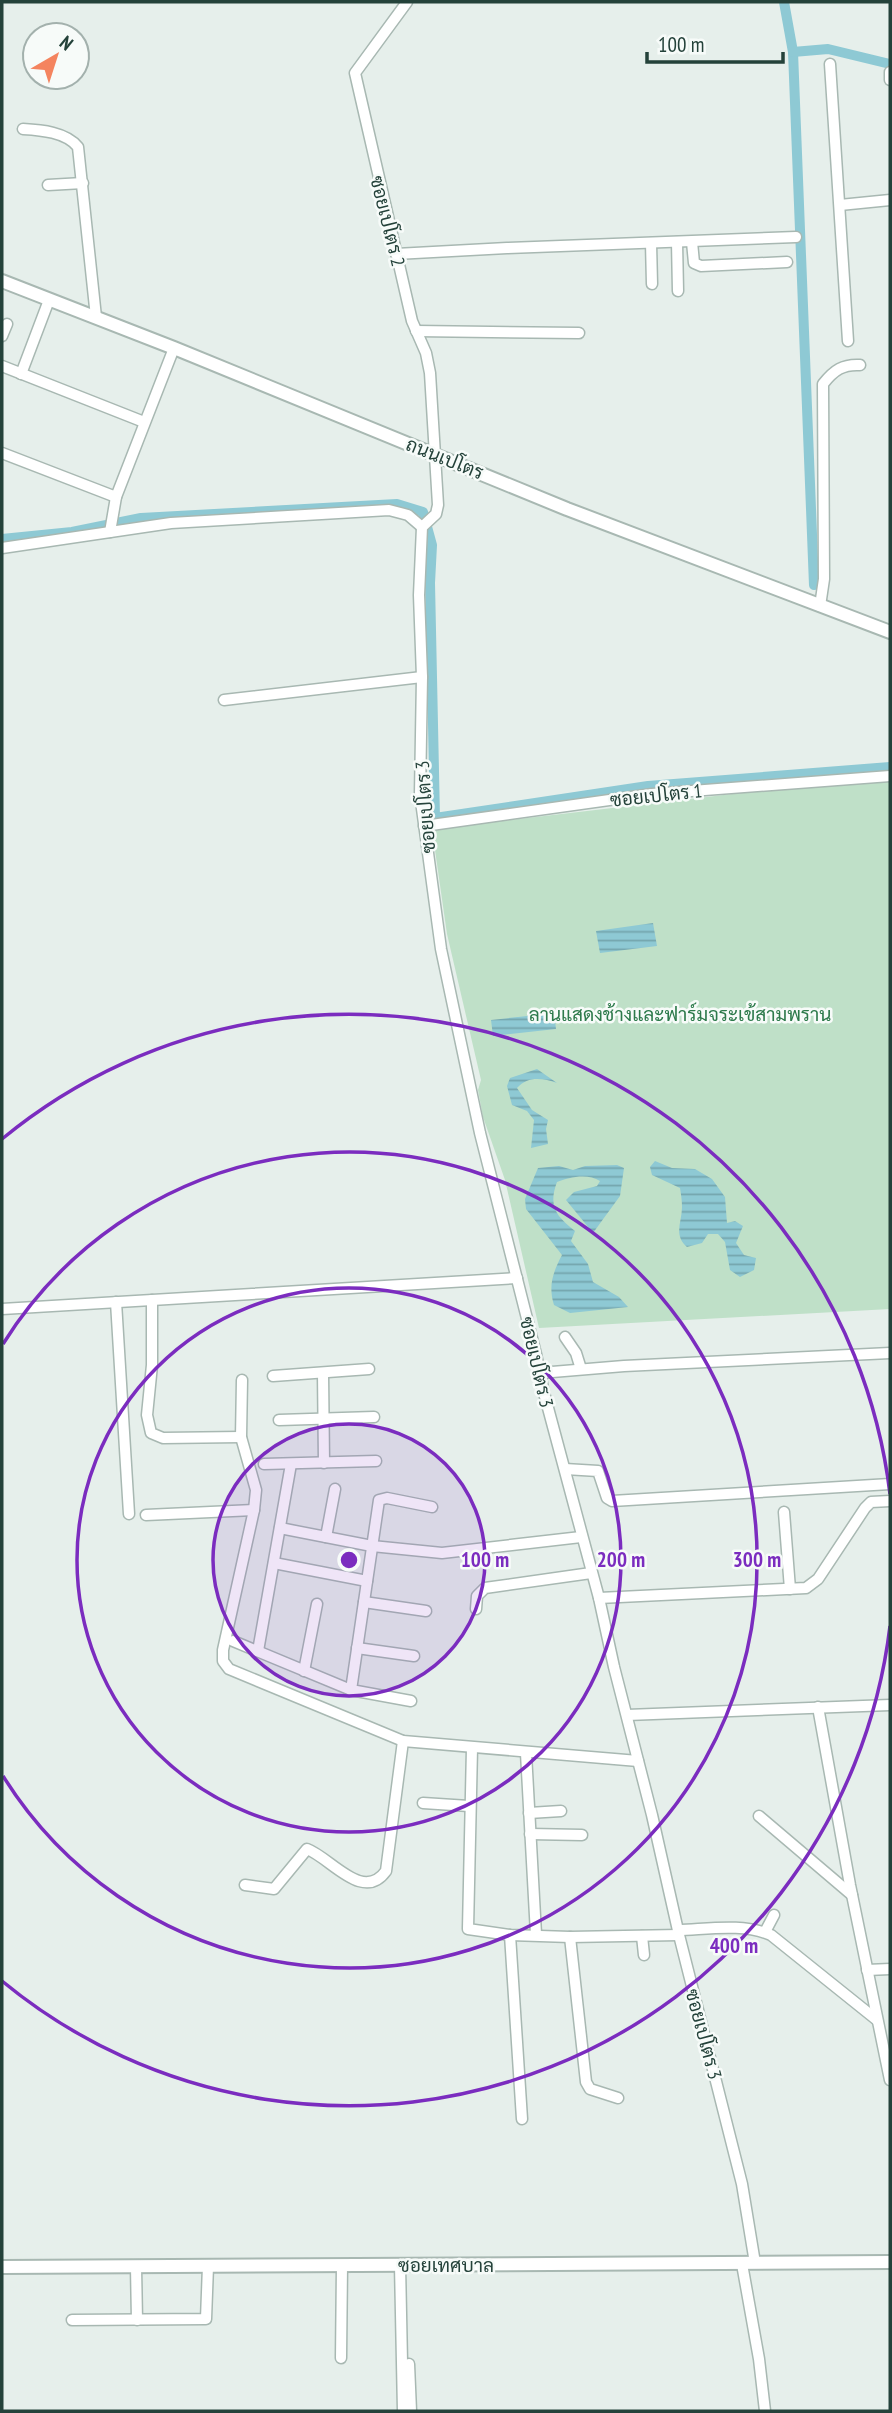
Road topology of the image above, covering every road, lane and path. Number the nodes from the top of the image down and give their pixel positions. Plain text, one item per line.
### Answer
1 (407, 2) edge
2 (830, 64) dead end
3 (890, 72) edge
4 (890, 79) edge
5 (23, 129) dead end
6 (83, 183) junction
7 (48, 185) dead end
8 (890, 200) edge
9 (840, 205) junction
10 (796, 237) dead end
11 (677, 242) junction
12 (692, 242) junction
13 (651, 243) junction
14 (396, 254) junction
15 (787, 262) dead end
16 (2, 281) edge
17 (652, 284) dead end
18 (678, 290) dead end
19 (49, 300) junction
20 (96, 317) junction
21 (7, 324) dead end
22 (416, 331) junction
23 (579, 333) dead end
24 (2, 336) edge
25 (848, 341) dead end
26 (174, 348) junction
27 (860, 365) dead end
28 (2, 366) edge
29 (21, 374) junction
30 (144, 422) junction
31 (2, 453) edge
32 (436, 454) junction
33 (116, 497) junction
34 (111, 524) junction
35 (424, 526) junction
36 (2, 548) edge
37 (820, 606) junction
38 (890, 632) edge
39 (422, 677) junction
40 (224, 701) dead end
41 (890, 776) edge
42 (424, 826) junction
43 (517, 1279) junction
44 (152, 1300) junction
45 (116, 1302) junction
46 (2, 1309) edge
47 (565, 1337) dead end
48 (890, 1353) edge
49 (369, 1369) dead end
50 (581, 1369) junction
51 (323, 1373) junction
52 (540, 1373) junction
53 (273, 1376) dead end
54 (242, 1380) dead end
55 (373, 1417) dead end
56 (324, 1418) junction
57 (279, 1420) dead end
58 (241, 1437) junction
59 (376, 1461) dead end
60 (324, 1463) junction
61 (264, 1464) dead end
62 (291, 1464) junction
63 (565, 1469) junction
64 (890, 1484) edge
65 (335, 1489) dead end
66 (890, 1500) edge
67 (432, 1507) dead end
68 (254, 1510) junction
69 (784, 1512) dead end
70 (129, 1514) dead end
71 (146, 1515) dead end
72 (280, 1528) junction
73 (326, 1537) junction
74 (581, 1537) junction
75 (372, 1546) junction
76 (274, 1563) junction
77 (591, 1573) junction
78 (367, 1581) junction
79 (790, 1589) junction
80 (599, 1598) junction
81 (364, 1602) junction
82 (317, 1604) dead end
83 (476, 1609) dead end
84 (426, 1611) dead end
85 (233, 1641) dead end
86 (357, 1648) junction
87 (258, 1651) junction
88 (414, 1656) dead end
89 (304, 1671) junction
90 (351, 1690) junction
91 (411, 1701) dead end
92 (890, 1705) edge
93 (818, 1707) junction
94 (628, 1715) junction
95 (403, 1741) junction
96 (472, 1748) junction
97 (526, 1753) junction
98 (638, 1761) junction
99 (423, 1803) dead end
100 (469, 1806) junction
101 (561, 1811) dead end
102 (529, 1813) junction
103 (759, 1816) dead end
104 (530, 1834) junction
105 (582, 1835) dead end
106 (245, 1885) dead end
107 (852, 1895) junction
108 (774, 1915) dead end
109 (765, 1932) junction
110 (679, 1933) junction
111 (536, 1934) junction
112 (510, 1935) junction
113 (642, 1936) junction
114 (570, 1937) junction
115 (644, 1955) dead end
116 (890, 1969) edge
117 (867, 1970) junction
118 (878, 2020) junction
119 (889, 2073) edge
120 (618, 2098) dead end
121 (522, 2119) dead end
122 (890, 2262) edge
123 (749, 2264) junction
124 (403, 2265) junction
125 (208, 2266) junction
126 (342, 2266) junction
127 (2, 2267) edge
128 (136, 2267) junction
129 (72, 2320) dead end
130 (137, 2320) junction
131 (341, 2358) dead end
132 (403, 2411) edge
133 (411, 2411) edge
134 (765, 2411) edge

1 - 14 street, ซอยเปโตร 2
2 - 9 street
3 - 4 street
5 - 6 street
6 - 7 street
6 - 20 street
8 - 9 street
9 - 25 street
10 - 12 street
11 - 12 street
11 - 13 street
11 - 18 street
12 - 15 street
13 - 14 street
13 - 17 street
14 - 22 street, ซอยเปโตร 2
16 - 19 street, ถนนเปโตร
19 - 20 street, ถนนเปโตร
19 - 29 street
20 - 26 street, ถนนเปโตร
21 - 24 street
22 - 23 street
22 - 32 street, ซอยเปโตร 2
26 - 30 street
26 - 32 street, ถนนเปโตร
27 - 37 street
28 - 29 street
29 - 30 street
30 - 33 street
31 - 33 street
32 - 35 street
32 - 37 street, ถนนเปโตร
33 - 34 street
34 - 35 street
34 - 36 street
35 - 39 street, ซอยเปโตร 3
37 - 38 street, ถนนเปโตร
39 - 40 street
39 - 42 street, ซอยเปโตร 3
41 - 42 street, ซอยเปโตร 1
42 - 43 street, ซอยเปโตร 3
43 - 44 street
43 - 52 street, ซอยเปโตร 3
44 - 45 street
44 - 58 street
45 - 46 street
45 - 70 street
47 - 50 street
48 - 50 street
49 - 51 street
50 - 52 street
51 - 53 street
51 - 56 street
52 - 63 street, ซอยเปโตร 3
54 - 58 street
55 - 56 street
56 - 57 street
56 - 60 street
58 - 68 street
59 - 60 street
60 - 62 street
61 - 62 street
62 - 72 street
63 - 64 street
63 - 74 street, ซอยเปโตร 3
65 - 73 street
66 - 79 street
67 - 75 street
68 - 71 street
68 - 95 street
69 - 79 street
72 - 73 street
72 - 76 street
73 - 75 street
74 - 75 street
74 - 77 street, ซอยเปโตร 3
75 - 78 street
76 - 78 street
76 - 87 street
77 - 80 street, ซอยเปโตร 3
77 - 83 street
78 - 81 street
79 - 80 street
80 - 94 street, ซอยเปโตร 3
81 - 84 street
81 - 86 street
82 - 89 street
85 - 87 street
86 - 88 street
86 - 90 street
87 - 89 street
89 - 90 street
90 - 91 street
92 - 93 street
93 - 94 street
93 - 107 street
94 - 98 street, ซอยเปโตร 3
95 - 96 street
95 - 106 street
96 - 97 street
96 - 100 street
97 - 98 street
97 - 102 street
98 - 110 street, ซอยเปโตร 3
99 - 100 street
100 - 112 street
101 - 102 street
102 - 104 street
103 - 107 street
104 - 105 street
104 - 111 street
107 - 117 street
108 - 109 street
109 - 110 street
109 - 118 street
110 - 113 street
110 - 123 street, ซอยเปโตร 3
111 - 112 street
111 - 114 street
112 - 121 street
113 - 114 street
113 - 115 street
114 - 120 street
116 - 117 street
117 - 118 street
118 - 119 street
122 - 123 street, ซอยเทศบาล
123 - 124 street, ซอยเทศบาล
123 - 134 street, ซอยเปโตร 3
124 - 126 street, ซอยเทศบาล
124 - 132 street
124 - 133 street
125 - 126 street, ซอยเทศบาล
125 - 128 street, ซอยเทศบาล
125 - 130 street
126 - 131 street
127 - 128 street, ซอยเทศบาล
128 - 130 street
129 - 130 street

